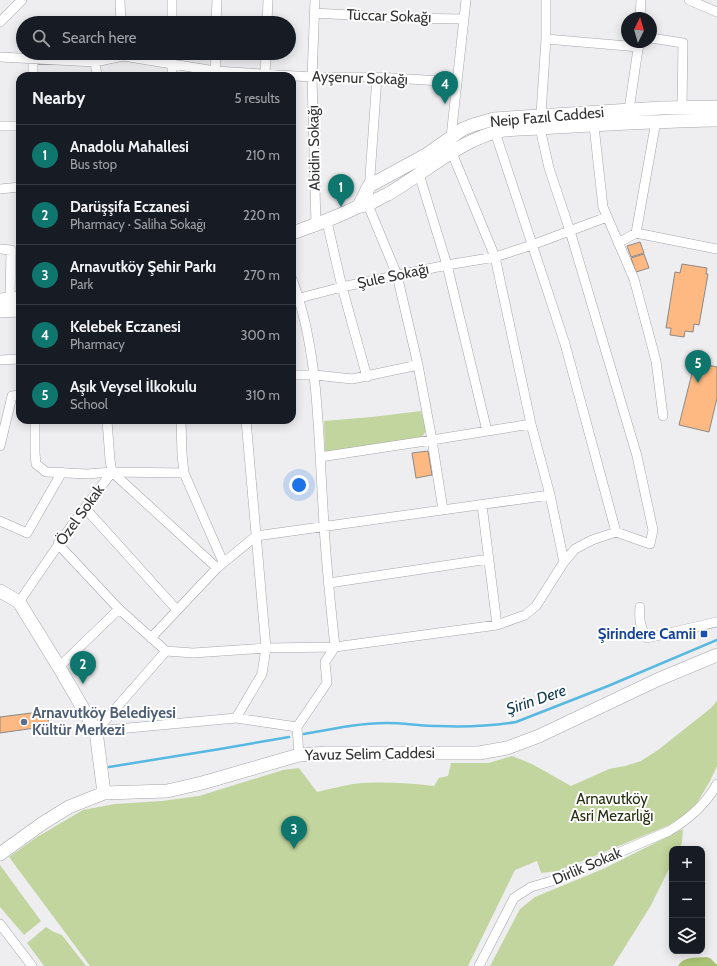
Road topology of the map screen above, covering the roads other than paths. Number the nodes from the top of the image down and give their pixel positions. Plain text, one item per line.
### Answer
1 (22, 0) edge
2 (120, 0) edge
3 (172, 0) edge
4 (217, 0) edge
5 (268, 0) edge
6 (314, 0) edge
7 (466, 0) edge
8 (546, 0) edge
9 (641, 0) edge
10 (689, 0) edge
11 (640, 12) edge
12 (717, 12) edge
13 (314, 13) junction
14 (121, 16) edge
15 (172, 16) edge
16 (216, 16) edge
17 (267, 16) edge
18 (464, 19) junction
19 (0, 22) edge
20 (546, 39) junction
21 (657, 39) edge
22 (621, 43) edge
23 (638, 48) edge
24 (0, 56) edge
25 (16, 57) edge
26 (33, 60) edge
27 (54, 60) edge
28 (102, 60) edge
29 (152, 60) edge
30 (172, 60) edge
31 (216, 60) edge
32 (266, 60) edge
33 (95, 62) junction
34 (172, 64) junction
35 (33, 72) edge
36 (96, 72) edge
37 (172, 72) edge
38 (206, 72) edge
39 (215, 72) edge
40 (265, 72) edge
41 (296, 76) edge
42 (377, 76) junction
43 (312, 77) junction
44 (456, 82) junction
45 (682, 107) junction
46 (717, 107) edge
47 (629, 110) junction
48 (717, 120) edge
49 (656, 121) junction
50 (540, 122) junction
51 (0, 126) edge
52 (16, 126) edge
53 (594, 126) junction
54 (495, 132) junction
55 (451, 137) junction
56 (452, 153) junction
57 (419, 174) junction
58 (369, 186) junction
59 (16, 187) edge
60 (0, 189) edge
61 (363, 205) junction
62 (607, 217) junction
63 (321, 223) junction
64 (570, 231) junction
65 (296, 232) edge
66 (636, 233) junction
67 (618, 243) junction
68 (532, 245) junction
69 (0, 249) edge
70 (717, 249) edge
71 (495, 256) junction
72 (447, 265) junction
73 (397, 275) junction
74 (342, 287) junction
75 (10, 299) edge
76 (296, 300) edge
77 (16, 310) edge
78 (0, 311) edge
79 (16, 359) edge
80 (0, 360) edge
81 (418, 365) junction
82 (296, 375) edge
83 (315, 375) junction
84 (367, 377) junction
85 (16, 396) edge
86 (663, 416) dead end
87 (35, 424) edge
88 (107, 424) edge
89 (181, 424) edge
90 (246, 424) edge
91 (531, 424) junction
92 (487, 431) junction
93 (432, 440) junction
94 (0, 446) edge
95 (320, 457) junction
96 (62, 472) junction
97 (112, 472) junction
98 (184, 473) junction
99 (550, 495) junction
100 (482, 505) junction
101 (85, 508) junction
102 (443, 510) junction
103 (0, 521) edge
104 (324, 526) junction
105 (616, 532) junction
106 (256, 536) junction
107 (58, 544) junction
108 (489, 559) junction
109 (564, 562) junction
110 (220, 565) junction
111 (329, 583) junction
112 (0, 592) edge
113 (19, 602) junction
114 (640, 607) dead end
115 (119, 609) junction
116 (177, 610) junction
117 (717, 622) edge
118 (497, 625) junction
119 (151, 638) junction
120 (335, 646) junction
121 (266, 648) junction
122 (166, 651) junction
123 (717, 655) edge
124 (59, 667) junction
125 (236, 718) junction
126 (298, 727) junction
127 (96, 731) junction
128 (299, 755) junction
129 (717, 784) edge
130 (104, 793) junction
131 (0, 854) edge
132 (0, 924) edge
133 (32, 966) edge
134 (480, 966) edge

1 - 19 street
2 - 14 street
3 - 15 street
4 - 16 street
5 - 17 street
6 - 13 street, Abidin Sokağı
7 - 18 street
8 - 20 street
9 - 11 street
10 - 12 street
13 - 18 street, Tüccar Sokağı
13 - 43 street, Abidin Sokağı
18 - 44 street
20 - 22 street
20 - 50 street
21 - 45 street
23 - 47 street
24 - 25 street
26 - 35 street
27 - 33 street
28 - 33 street
29 - 34 street, Ayşenur Sokağı
30 - 34 street
31 - 39 street
32 - 40 street
33 - 36 street
34 - 37 street
34 - 38 street, Ayşenur Sokağı
41 - 43 street, Ayşenur Sokağı
42 - 43 street, Ayşenur Sokağı
42 - 44 street, Ayşenur Sokağı
42 - 58 street
43 - 63 street, Abidin Sokağı
44 - 55 street
45 - 46 main road, Neip Fazıl Caddesi
45 - 47 main road, Neip Fazıl Caddesi
47 - 50 main road, Neip Fazıl Caddesi
48 - 49 main road
49 - 53 main road
49 - 66 street
50 - 53 main road
50 - 54 main road
50 - 55 main road, Neip Fazıl Caddesi
50 - 64 street
51 - 52 street
53 - 62 street
54 - 56 main road
54 - 68 street
55 - 56 street
55 - 58 main road, Neip Fazıl Caddesi
56 - 57 main road
56 - 71 street
57 - 61 main road
57 - 72 street
58 - 61 main road
59 - 60 street
61 - 63 main road
61 - 73 street
62 - 64 street, Şule Sokağı
62 - 67 street
63 - 65 main road
63 - 74 street, Abidin Sokağı
64 - 68 street, Şule Sokağı
64 - 105 street
66 - 67 street
66 - 70 street
67 - 86 street
68 - 71 street, Şule Sokağı
68 - 105 street
69 - 75 street
71 - 72 street, Şule Sokağı
71 - 91 street
72 - 73 street, Şule Sokağı
72 - 92 street
73 - 74 street, Şule Sokağı
73 - 81 street
74 - 76 street, Şule Sokağı
74 - 84 street, Abidin Sokağı
76 - 83 street
77 - 78 main road
79 - 80 street
81 - 84 street
81 - 93 street
82 - 83 street
83 - 84 street
83 - 95 street
85 - 94 street
87 - 96 street
88 - 97 street, Özel Sokak
89 - 98 street
90 - 106 street
91 - 92 street
91 - 99 street
92 - 93 street
93 - 95 street
93 - 102 street
95 - 104 street
96 - 97 street
96 - 103 street
97 - 98 street
97 - 101 street, Özel Sokak
97 - 110 street
98 - 110 street
99 - 100 street
99 - 109 street
100 - 102 street
100 - 108 street
101 - 107 street, Özel Sokak
101 - 116 street
102 - 104 street
104 - 106 street
104 - 111 street
105 - 109 street
106 - 110 street
106 - 121 street
107 - 113 street, Özel Sokak
107 - 115 street
108 - 111 street
108 - 118 street
109 - 118 street
110 - 116 street
111 - 120 street
112 - 113 main road
113 - 124 main road
114 - 117 street
115 - 119 street
115 - 124 street
116 - 119 street
118 - 120 street
119 - 122 street
120 - 121 street
120 - 126 street
121 - 122 street
121 - 125 street
122 - 127 street
123 - 128 main road, Yavuz Selim Caddesi
124 - 127 main road
125 - 126 street
125 - 127 street
126 - 128 street
127 - 130 main road
128 - 130 main road, Yavuz Selim Caddesi
129 - 134 street, Dirlik Sokak
130 - 131 main road, Yavuz Selim Caddesi
132 - 133 street

